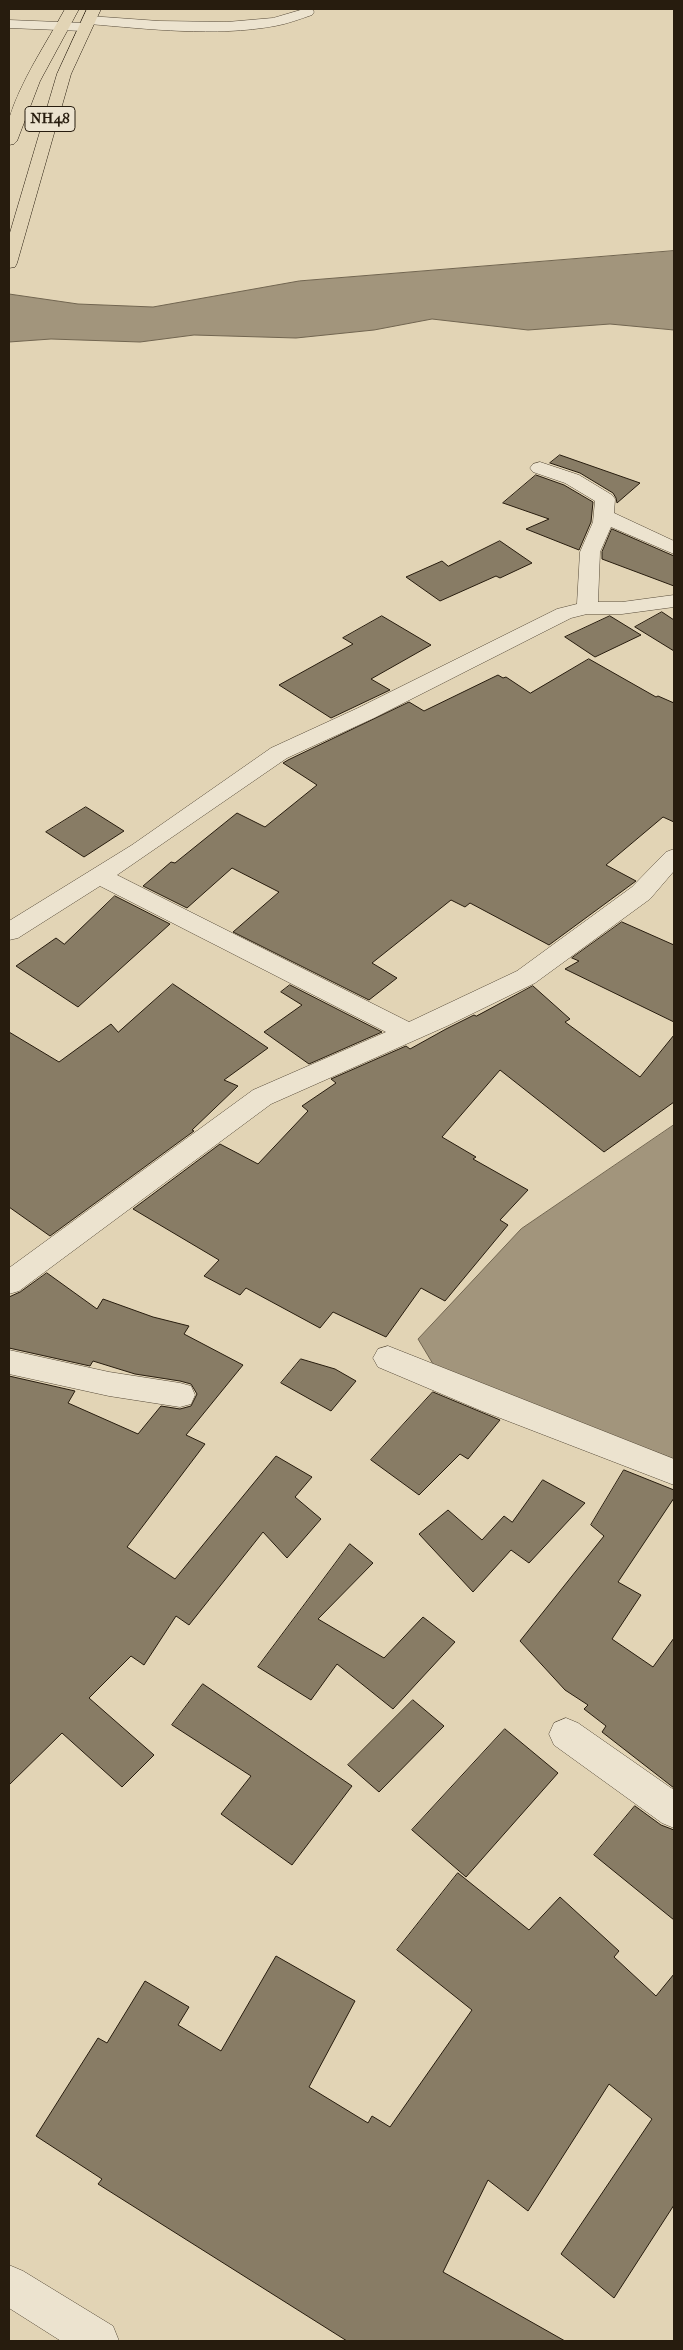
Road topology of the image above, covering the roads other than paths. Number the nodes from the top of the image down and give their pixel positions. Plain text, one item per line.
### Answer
1 (72, 9) edge
2 (110, 9) edge
3 (307, 12) dead end
4 (90, 17) edge
5 (9, 24) edge
6 (61, 26) junction
7 (9, 141) edge
8 (9, 262) edge
9 (540, 468) dead end
10 (603, 516) junction
11 (674, 548) edge
12 (674, 601) edge
13 (587, 608) junction
14 (674, 857) edge
15 (99, 876) junction
16 (9, 932) edge
17 (409, 1033) junction
18 (9, 1283) edge
19 (388, 1358) dead end
20 (9, 1362) edge
21 (180, 1395) dead end
22 (674, 1472) edge
23 (566, 1734) dead end
24 (674, 1810) edge
25 (9, 2285) edge
26 (98, 2341) edge

1 - 6 highway, NH48
2 - 4 street
3 - 4 street
4 - 6 street
4 - 8 highway, NH48
5 - 6 street
6 - 7 highway, NH48
9 - 10 street
10 - 11 street
10 - 13 street
12 - 13 street
13 - 15 street
14 - 17 street
15 - 16 street
15 - 17 street
17 - 18 street
19 - 22 street
20 - 21 street
23 - 24 street
25 - 26 street

